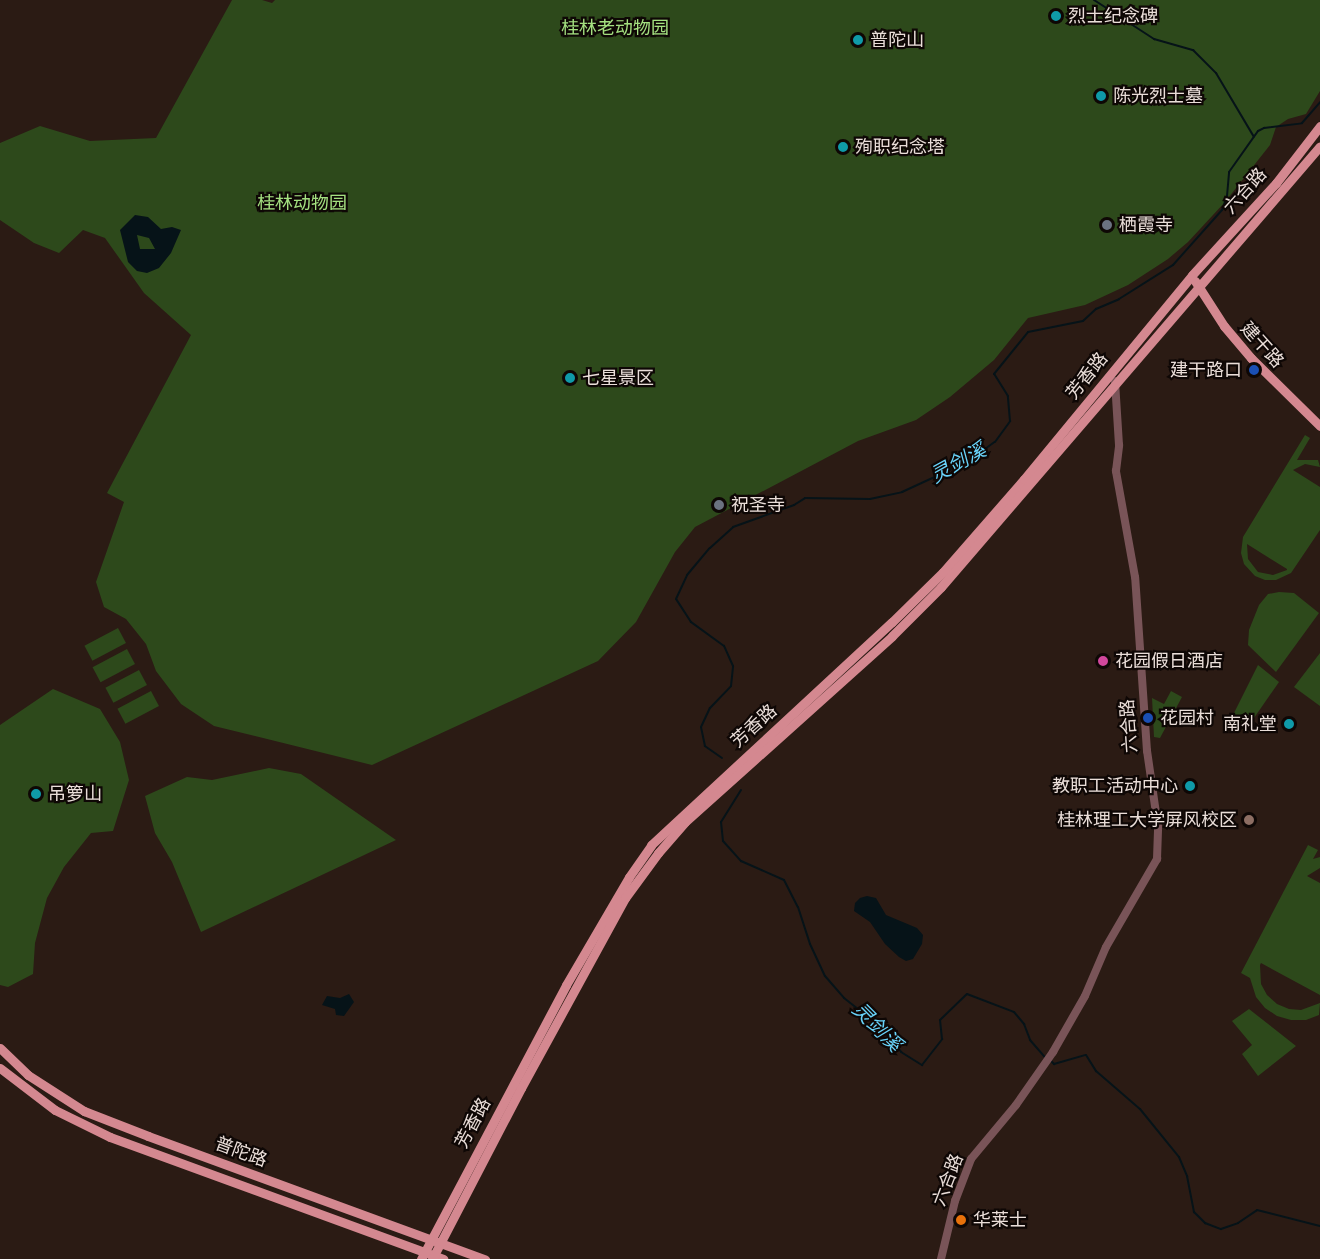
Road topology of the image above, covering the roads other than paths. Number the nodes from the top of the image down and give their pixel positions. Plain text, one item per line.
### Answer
1 (1320, 126) edge
2 (1320, 146) edge
3 (1192, 275) junction
4 (1198, 286) junction
5 (1112, 373) junction
6 (1116, 384) junction
7 (1320, 426) edge
8 (0, 1048) edge
9 (0, 1068) edge
10 (430, 1238) junction
11 (440, 1242) junction
12 (422, 1255) edge
13 (436, 1258) edge
14 (485, 1259) edge
15 (941, 1259) edge

1 - 3 main road, 六合路
2 - 4 main road, 六合路
3 - 4 main road, 建干路
3 - 5 main road, 芳香路
4 - 6 main road, 芳香路
4 - 7 main road, 建干路
5 - 6 street, 六合路
5 - 10 main road, 芳香路
6 - 11 main road, 芳香路
6 - 15 street, 六合路
8 - 10 main road, 普陀路
9 - 12 main road, 普陀路
10 - 11 main road, 普陀路
10 - 12 main road, 芳香路
11 - 13 main road, 芳香路
11 - 14 main road, 普陀路
12 - 13 main road, 普陀路

